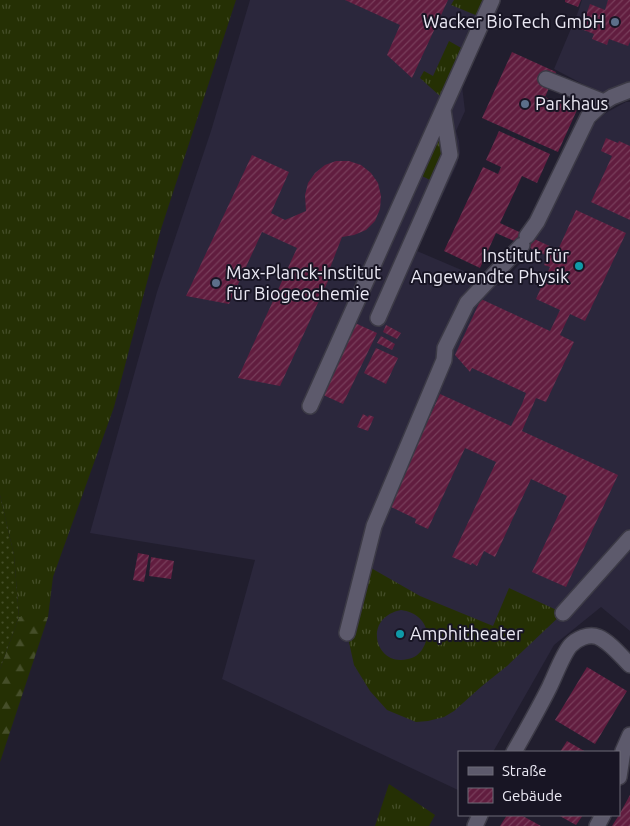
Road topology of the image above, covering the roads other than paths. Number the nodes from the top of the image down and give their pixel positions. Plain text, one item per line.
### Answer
1 (492, 0) edge
2 (546, 79) dead end
3 (630, 90) edge
4 (604, 102) junction
5 (443, 110) junction
6 (378, 318) dead end
7 (310, 406) dead end
8 (630, 538) edge
9 (563, 613) dead end
10 (346, 633) dead end
11 (630, 665) edge
12 (630, 734) edge
13 (515, 751) edge
14 (620, 771) edge

1 - 5 street
2 - 4 street
3 - 4 street
4 - 10 street
5 - 6 street
5 - 7 street
8 - 9 street
11 - 13 street
12 - 14 street

